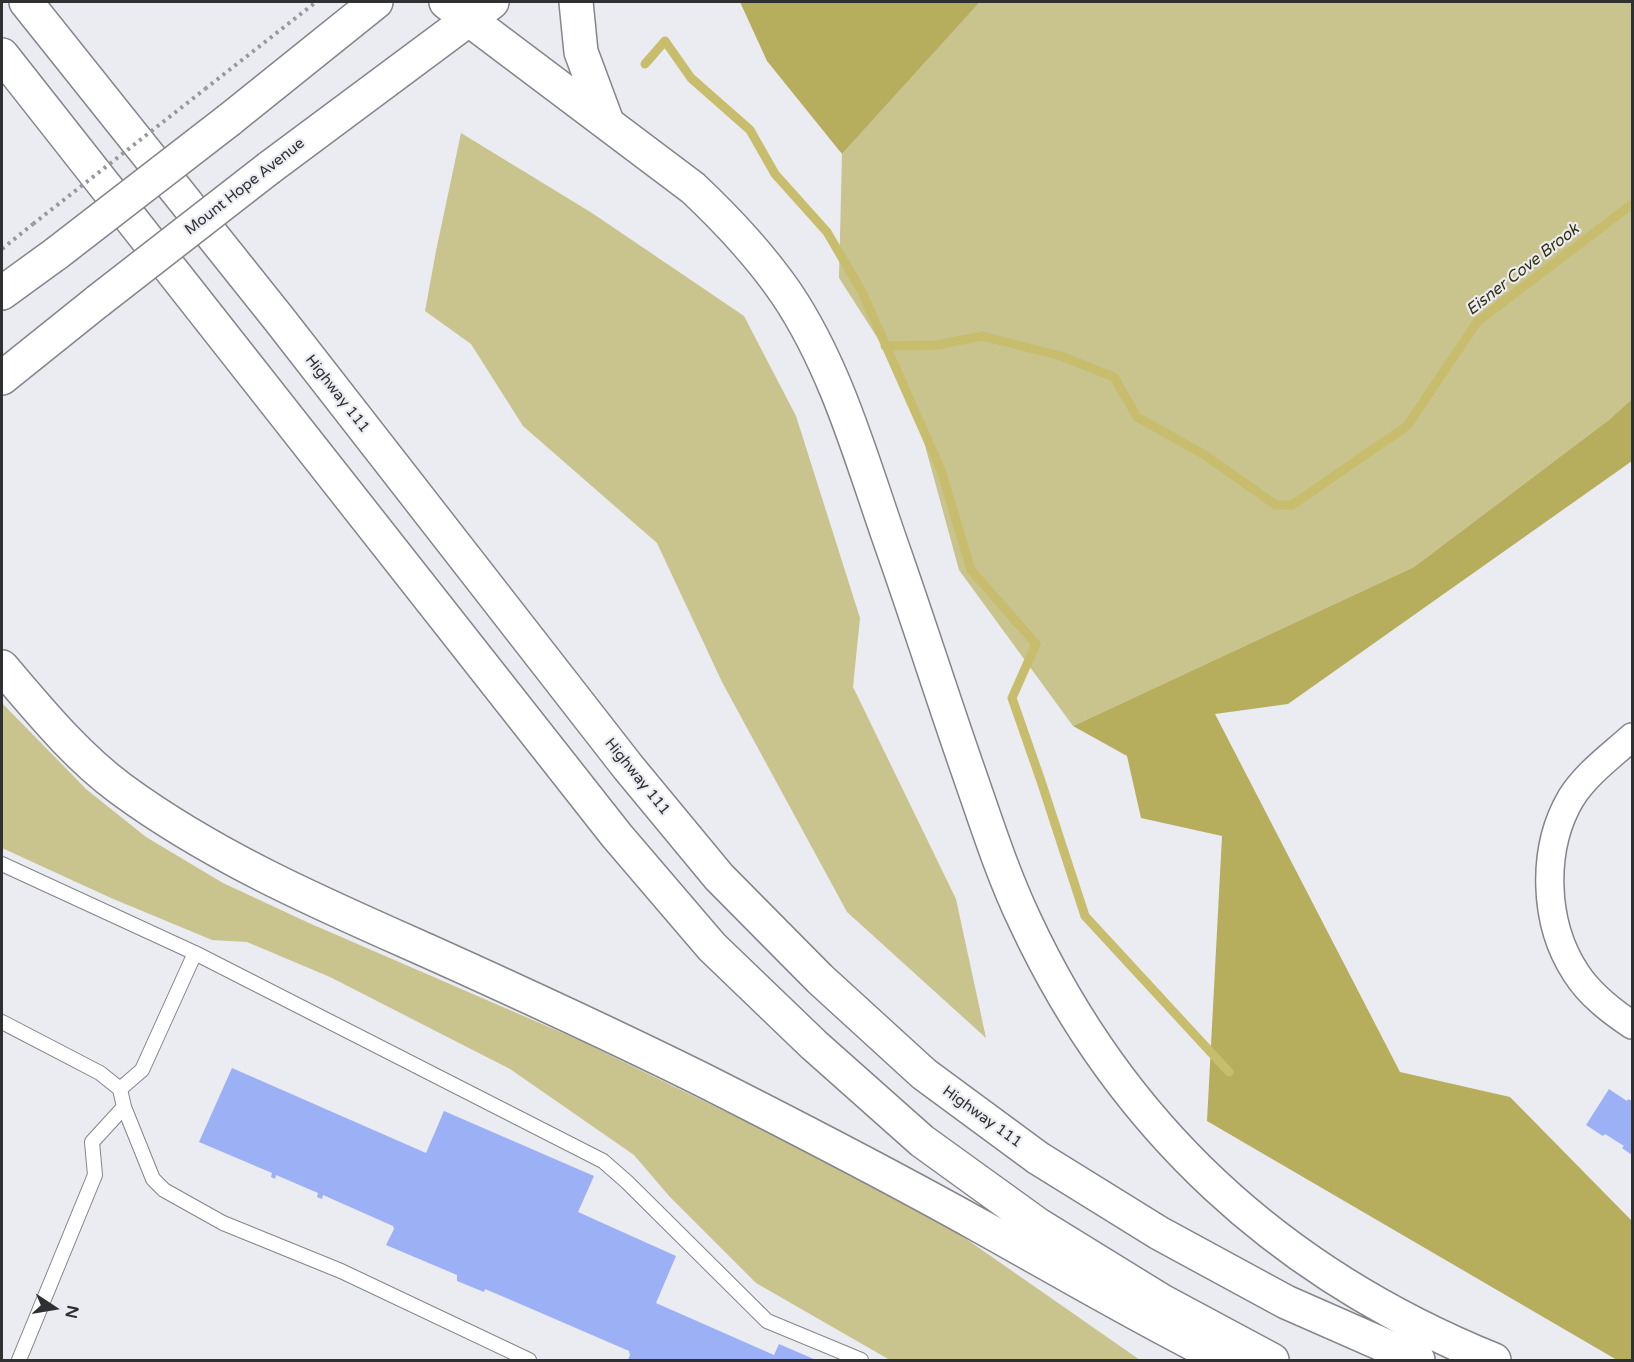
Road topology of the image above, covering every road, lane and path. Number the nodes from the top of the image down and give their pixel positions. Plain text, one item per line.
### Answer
1 (26, 2) edge
2 (316, 2) edge
3 (376, 2) edge
4 (576, 2) edge
5 (468, 8) edge
6 (2, 55) edge
7 (607, 122) junction
8 (2, 249) edge
9 (2, 294) edge
10 (2, 378) edge
11 (2, 668) edge
12 (1632, 737) edge
13 (2, 864) edge
14 (195, 952) junction
15 (2, 1023) edge
16 (1632, 1025) edge
17 (120, 1089) junction
18 (124, 1107) junction
19 (19, 1360) edge
20 (529, 1360) edge
21 (861, 1360) edge
22 (1225, 1360) edge
23 (1272, 1360) edge
24 (1418, 1360) edge
25 (1494, 1360) edge

1 - 24 main road, Highway 111
2 - 8 path, bridge
3 - 9 main road, bridge
4 - 7 main road
5 - 7 main road
5 - 10 main road, Mount Hope Avenue, bridge
6 - 23 main road
7 - 25 main road
11 - 22 main road
12 - 16 street
13 - 14 lane
14 - 17 lane
14 - 21 lane
15 - 17 lane
17 - 18 lane
18 - 19 lane
18 - 20 lane

